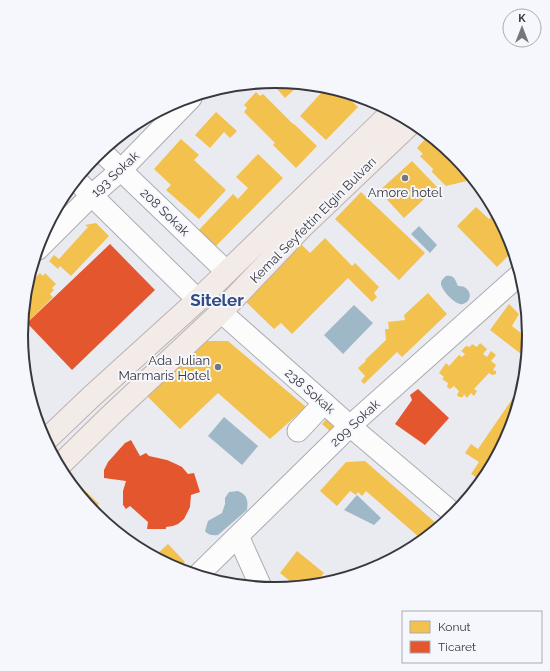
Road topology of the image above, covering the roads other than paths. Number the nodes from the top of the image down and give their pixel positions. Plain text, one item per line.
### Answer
1 (183, 106) edge
2 (388, 116) edge
3 (407, 127) edge
4 (106, 156) edge
5 (121, 170) junction
6 (84, 189) edge
7 (50, 233) edge
8 (227, 272) junction
9 (515, 279) edge
10 (198, 300) junction
11 (221, 312) junction
12 (324, 403) junction
13 (350, 426) junction
14 (298, 431) dead end
15 (50, 437) edge
16 (63, 462) edge
17 (450, 510) edge
18 (238, 536) junction
19 (201, 571) edge
20 (259, 582) edge

1 - 5 street, 193 Sokak
2 - 8 main road, Kemal Seyfettin Elgin Bulvarı
3 - 11 main road, Kemal Seyfettin Elgin Bulvarı
4 - 5 street, 208 Sokak
5 - 6 street, 193 Sokak
5 - 8 street, 208 Sokak
6 - 7 street, 193 Sokak
6 - 10 street
8 - 10 main road, Kemal Seyfettin Elgin Bulvarı
9 - 13 street, 209 Sokak
10 - 15 main road, Kemal Seyfettin Elgin Bulvarı
11 - 12 street, 238 Sokak
11 - 16 main road, Kemal Seyfettin Elgin Bulvarı
12 - 13 street, 238 Sokak
12 - 14 street
13 - 17 street, 238 Sokak
13 - 18 street, 209 Sokak
18 - 19 street, 209 Sokak
18 - 20 street

